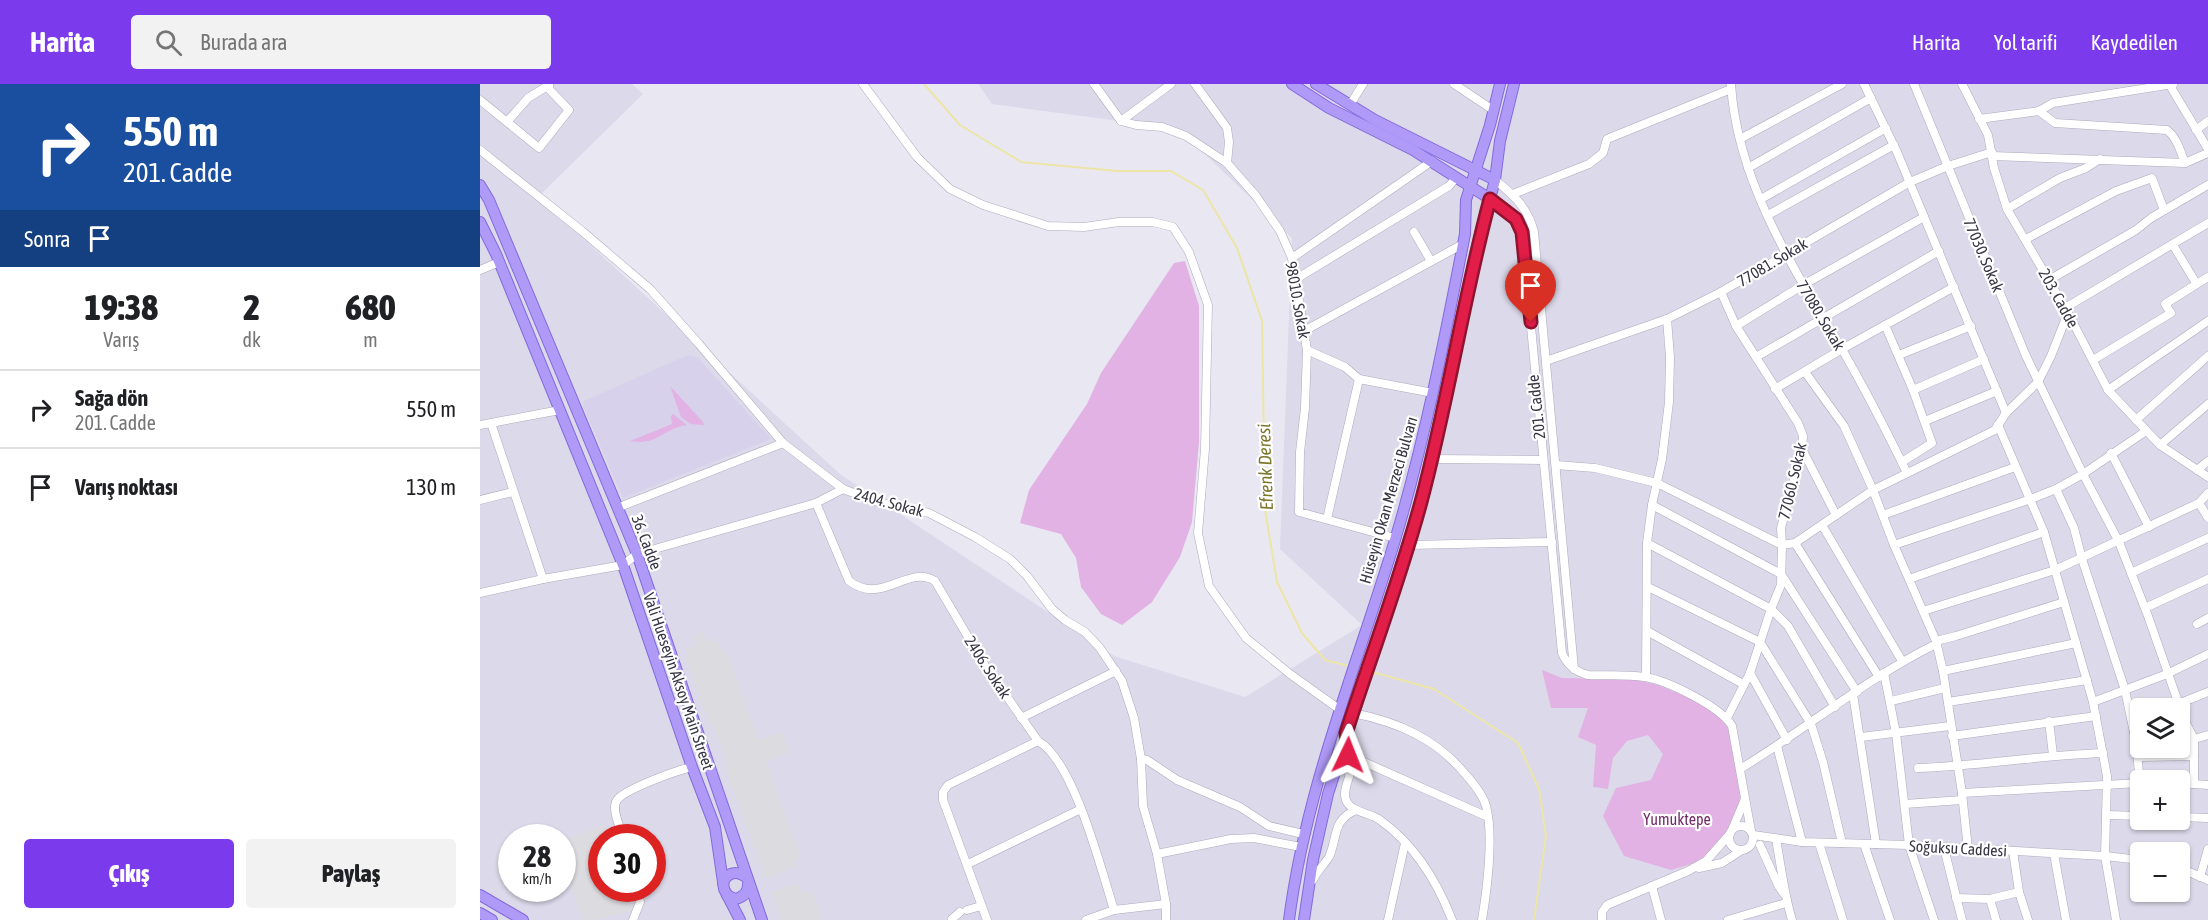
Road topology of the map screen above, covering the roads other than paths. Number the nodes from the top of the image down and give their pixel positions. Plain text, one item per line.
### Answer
1 (549, 84) edge
2 (863, 84) edge
3 (1094, 84) edge
4 (1171, 84) edge
5 (1195, 84) edge
6 (1292, 84) edge
7 (1316, 84) edge
8 (1363, 84) edge
9 (1454, 84) edge
10 (1500, 84) edge
11 (1514, 84) edge
12 (1842, 84) edge
13 (1864, 84) edge
14 (1914, 84) edge
15 (1962, 84) edge
16 (2171, 85) edge
17 (1731, 86) edge
18 (1871, 98) junction
19 (480, 100) edge
20 (1350, 105) junction
21 (1493, 110) junction
22 (2039, 111) junction
23 (1980, 119) junction
24 (1121, 121) junction
25 (2208, 121) edge
26 (507, 122) junction
27 (1886, 128) junction
28 (2196, 130) junction
29 (1740, 139) junction
30 (1894, 145) junction
31 (480, 150) edge
32 (2208, 151) edge
33 (1992, 154) junction
34 (2100, 159) junction
35 (1432, 161) junction
36 (1227, 163) junction
37 (2185, 163) junction
38 (1948, 166) junction
39 (1748, 168) junction
40 (1475, 170) junction
41 (1455, 179) junction
42 (1495, 180) junction
43 (1910, 182) junction
44 (480, 185) edge
45 (2208, 185) edge
46 (1470, 188) junction
47 (1513, 194) junction
48 (1490, 199) junction
49 (1761, 199) junction
50 (2007, 210) junction
51 (2164, 210) junction
52 (1768, 215) junction
53 (1924, 217) junction
54 (480, 222) edge
55 (2208, 223) edge
56 (1414, 232) dead end
57 (2026, 239) junction
58 (1463, 244) junction
59 (2173, 245) junction
60 (1939, 251) junction
61 (1785, 254) junction
62 (1292, 258) junction
63 (1431, 261) junction
64 (499, 262) junction
65 (480, 270) edge
66 (2208, 276) edge
67 (1296, 279) junction
68 (2049, 280) junction
69 (2196, 283) junction
70 (1803, 285) junction
71 (1954, 287) junction
72 (1721, 292) junction
73 (2067, 311) junction
74 (1821, 317) junction
75 (1667, 319) junction
76 (2208, 321) edge
77 (1885, 325) junction
78 (1736, 326) junction
79 (1971, 326) junction
80 (1304, 331) junction
81 (1842, 349) junction
82 (1307, 350) junction
83 (1899, 356) junction
84 (2208, 356) edge
85 (1756, 357) junction
86 (1984, 359) junction
87 (2092, 360) junction
88 (1546, 361) junction
89 (1805, 372) junction
90 (1359, 379) junction
91 (2038, 382) junction
92 (1775, 389) junction
93 (1913, 390) junction
94 (2108, 390) junction
95 (1997, 391) junction
96 (1432, 393) junction
97 (2208, 404) edge
98 (560, 410) junction
99 (2006, 413) junction
100 (2136, 420) junction
101 (1925, 421) junction
102 (491, 423) junction
103 (480, 425) edge
104 (1998, 425) junction
105 (2146, 430) junction
106 (783, 443) junction
107 (2160, 446) junction
108 (1802, 449) junction
109 (2111, 453) junction
110 (1432, 459) junction
111 (1544, 460) junction
112 (2208, 461) edge
113 (1902, 462) junction
114 (1556, 465) junction
115 (2015, 467) junction
116 (2197, 470) junction
117 (1907, 473) junction
118 (2083, 474) junction
119 (2208, 477) edge
120 (1657, 483) junction
121 (843, 489) junction
122 (2056, 489) junction
123 (1874, 490) junction
124 (513, 492) junction
125 (2208, 493) edge
126 (2031, 499) junction
127 (480, 500) edge
128 (2199, 503) junction
129 (816, 504) junction
130 (1652, 505) junction
131 (617, 508) junction
132 (1836, 515) junction
133 (1883, 515) junction
134 (2208, 518) edge
135 (1327, 519) junction
136 (1822, 525) junction
137 (2149, 527) junction
138 (2044, 532) junction
139 (1395, 538) junction
140 (2208, 538) edge
141 (1552, 542) junction
142 (2119, 542) junction
143 (1647, 543) junction
144 (1796, 543) junction
145 (1409, 544) junction
146 (1782, 545) junction
147 (1894, 545) junction
148 (637, 554) junction
149 (2082, 559) junction
150 (623, 565) junction
151 (2055, 570) junction
152 (2131, 573) junction
153 (1781, 574) junction
154 (543, 579) junction
155 (1910, 579) junction
156 (2208, 579) edge
157 (1648, 587) junction
158 (480, 593) edge
159 (2064, 602) junction
160 (2145, 608) junction
161 (1770, 609) junction
162 (1923, 611) junction
163 (2208, 618) edge
164 (2197, 624) dead end
165 (1647, 631) junction
166 (1760, 642) junction
167 (1936, 642) junction
168 (2076, 643) junction
169 (2208, 654) edge
170 (1902, 661) junction
171 (1574, 669) junction
172 (1116, 671) junction
173 (1942, 671) junction
174 (1750, 674) junction
175 (2167, 674) junction
176 (1882, 675) junction
177 (1646, 677) junction
178 (2087, 680) junction
179 (1743, 684) junction
180 (1945, 688) junction
181 (2125, 690) junction
182 (1855, 693) junction
183 (2208, 693) edge
184 (2176, 698) edge
185 (1891, 700) junction
186 (2190, 700) edge
187 (1948, 702) junction
188 (2093, 702) junction
189 (1340, 705) junction
190 (1354, 708) junction
191 (1835, 708) junction
192 (2096, 716) junction
193 (2130, 716) edge
194 (1021, 718) junction
195 (1727, 718) junction
196 (2049, 721) junction
197 (1811, 724) junction
198 (1950, 726) junction
199 (2190, 730) edge
200 (1346, 733) junction
201 (1896, 733) junction
202 (2208, 735) edge
203 (1952, 736) junction
204 (1861, 738) junction
205 (2194, 739) junction
206 (1787, 740) junction
207 (1038, 741) junction
208 (1778, 746) junction
209 (2103, 753) junction
210 (1348, 755) junction
211 (2053, 755) junction
212 (2190, 756) edge
213 (2194, 756) junction
214 (1141, 759) junction
215 (692, 767) junction
216 (1957, 767) junction
217 (1918, 768) dead end
218 (1740, 769) junction
219 (2108, 783) junction
220 (2130, 783) edge
221 (2190, 783) edge
222 (2194, 783) junction
223 (2208, 785) edge
224 (1962, 796) junction
225 (1744, 799) junction
226 (1905, 804) junction
227 (1081, 809) junction
228 (1356, 810) junction
229 (2108, 815) junction
230 (2130, 816) edge
231 (1488, 817) junction
232 (2190, 817) edge
233 (2208, 818) edge
234 (619, 824) edge
235 (1731, 832) junction
236 (1304, 834) junction
237 (1754, 839) junction
238 (1776, 839) junction
239 (1802, 842) junction
240 (1405, 843) junction
241 (1819, 843) junction
242 (1842, 843) junction
243 (1864, 844) junction
244 (1876, 844) junction
245 (1909, 845) junction
246 (1301, 847) junction
247 (1944, 848) junction
248 (1968, 849) junction
249 (2208, 849) edge
250 (1743, 850) junction
251 (2013, 851) junction
252 (1157, 854) junction
253 (2054, 854) junction
254 (2105, 856) junction
255 (2130, 859) edge
256 (968, 864) junction
257 (1688, 871) junction
258 (2190, 872) edge
259 (2204, 878) edge
260 (747, 880) junction
261 (723, 883) junction
262 (1652, 886) junction
263 (1308, 890) junction
264 (2019, 892) junction
265 (1784, 894) junction
266 (480, 895) edge
267 (727, 895) junction
268 (1956, 898) junction
269 (1990, 899) junction
270 (640, 902) edge
271 (1786, 903) junction
272 (1166, 904) junction
273 (981, 906) junction
274 (1114, 910) junction
275 (480, 913) edge
276 (952, 919) edge
277 (492, 920) edge
278 (523, 920) edge
279 (633, 920) edge
280 (740, 920) edge
281 (762, 920) edge
282 (987, 920) edge
283 (1086, 920) edge
284 (1166, 920) edge
285 (1289, 920) edge
286 (1304, 920) edge
287 (1388, 920) edge
288 (1452, 920) edge
289 (1482, 920) edge
290 (1602, 920) edge
291 (1661, 920) edge
292 (1728, 920) edge
293 (1792, 920) edge
294 (1844, 920) edge
295 (1890, 920) edge
296 (1934, 920) edge
297 (1962, 920) edge
298 (1996, 920) edge
299 (2028, 920) edge
300 (2066, 920) edge
301 (2116, 920) edge

1 - 26 street
1 - 26 street
2 - 189 street
3 - 24 street
4 - 24 street
5 - 36 street
6 - 35 main road, 201. Cadde
7 - 20 main road, 201. Cadde
8 - 20 street
9 - 21 street
10 - 21 main road, Hüseyin Okan Merzeci Bulvarı
11 - 42 main road, Hüseyin Okan Merzeci Bulvarı
12 - 29 street
13 - 18 street
14 - 38 street, 77030. Sokak
15 - 23 street, 203. Cadde
16 - 22 street
16 - 28 street
17 - 29 street, 77080. Sokak
17 - 47 street
18 - 27 street
18 - 39 street
19 - 26 street
20 - 40 main road, 201. Cadde
21 - 40 main road, Hüseyin Okan Merzeci Bulvarı
22 - 23 street
22 - 37 street
23 - 33 street, 203. Cadde
24 - 36 street, 98010. Sokak
25 - 28 street
27 - 30 street
27 - 49 street
28 - 32 street
29 - 39 street, 77080. Sokak
30 - 43 street
30 - 52 street
31 - 106 street, 2404. Sokak
32 - 37 street
33 - 34 street, 77081. Sokak
33 - 38 street, 77081. Sokak
33 - 50 street, 203. Cadde
34 - 37 street, 77081. Sokak
34 - 50 street
35 - 41 main road, 201. Cadde
35 - 62 street
36 - 62 street, 98010. Sokak
38 - 43 street, 77081. Sokak
38 - 91 street, 77030. Sokak
39 - 49 street, 77080. Sokak
40 - 42 main road, 201. Cadde
40 - 46 main road, Hüseyin Okan Merzeci Bulvarı
41 - 46 main road, 201. Cadde
41 - 67 street
42 - 47 street, 201. Cadde
42 - 48 main road, Hüseyin Okan Merzeci Bulvarı
43 - 53 street
43 - 61 street, 77081. Sokak
44 - 131 main road, 36. Cadde
45 - 51 street
46 - 48 main road, 201. Cadde
46 - 58 main road, Hüseyin Okan Merzeci Bulvarı
47 - 88 street, 201. Cadde
48 - 110 main road, Hüseyin Okan Merzeci Bulvarı
48 - 111 street, 201. Cadde
49 - 52 street, 77080. Sokak
50 - 57 street, 203. Cadde
51 - 57 street
51 - 68 street
52 - 61 street, 77080. Sokak
53 - 60 street
53 - 70 street
54 - 64 main road, Vali Hueseyin Aksoy Main Street
55 - 59 street
56 - 63 street
57 - 68 street, 203. Cadde
58 - 63 street
58 - 96 main road, Hüseyin Okan Merzeci Bulvarı
59 - 69 street
59 - 73 street
60 - 71 street
60 - 74 street
61 - 70 street, 77080. Sokak
61 - 72 street, 77081. Sokak
62 - 67 street, 98010. Sokak
63 - 80 street
64 - 65 street
64 - 98 main road, Vali Hueseyin Aksoy Main Street
66 - 69 street
67 - 80 street, 98010. Sokak
68 - 73 street, 203. Cadde
69 - 87 street
70 - 74 street, 77080. Sokak
70 - 78 street
71 - 77 street
71 - 79 street
72 - 75 street, 77081. Sokak
72 - 78 street, 77060. Sokak
73 - 87 street, 203. Cadde
73 - 91 street
74 - 81 street, 77080. Sokak
74 - 85 street
75 - 88 street, 77081. Sokak
75 - 120 street
76 - 94 street
77 - 81 street
77 - 83 street
78 - 85 street, 77060. Sokak
79 - 83 street
79 - 86 street
80 - 82 street, 98010. Sokak
81 - 89 street
81 - 113 street, 77080. Sokak
82 - 90 street
82 - 135 street, 98010. Sokak
83 - 93 street
84 - 100 street
85 - 92 street, 77060. Sokak
86 - 93 street
86 - 95 street
87 - 94 street, 203. Cadde
88 - 114 street, 201. Cadde
89 - 92 street
89 - 123 street
90 - 96 street
90 - 135 street
91 - 99 street
91 - 118 street, 77030. Sokak
92 - 108 street, 77060. Sokak
93 - 101 street
94 - 100 street, 203. Cadde
95 - 99 street
95 - 101 street
96 - 139 main road, Hüseyin Okan Merzeci Bulvarı
97 - 107 street
98 - 102 street
98 - 150 main road, Vali Hueseyin Aksoy Main Street
99 - 104 street
100 - 105 street, 203. Cadde
101 - 113 street
102 - 103 street
102 - 124 street
104 - 115 street
104 - 117 street
105 - 107 street, 203. Cadde
105 - 109 street
106 - 121 street, 2404. Sokak
106 - 131 street
107 - 116 street, 203. Cadde
108 - 132 street
108 - 146 street, 77060. Sokak
109 - 118 street
109 - 137 street
110 - 111 street
110 - 145 main road, Hüseyin Okan Merzeci Bulvarı
111 - 141 street, 201. Cadde
112 - 116 street
113 - 117 street, 77080. Sokak
114 - 120 street
114 - 171 street, 201. Cadde
115 - 126 street
115 - 133 street
116 - 119 street, 203. Cadde
117 - 123 street
118 - 122 street
118 - 142 street, 77030. Sokak
120 - 130 street
120 - 146 street
121 - 129 street
121 - 172 street, 2404. Sokak
122 - 126 street
122 - 149 street
123 - 132 street
123 - 133 street
124 - 127 street
124 - 154 street
125 - 128 street
126 - 138 street
126 - 147 street
128 - 134 street
128 - 137 street
129 - 148 street
129 - 194 street, 2406. Sokak
130 - 143 street
130 - 153 street
131 - 148 main road, 36. Cadde
132 - 136 street
133 - 147 street
135 - 139 street
136 - 144 street
136 - 170 street
137 - 142 street
138 - 151 street
138 - 155 street
139 - 189 main road, Hüseyin Okan Merzeci Bulvarı
140 - 152 street
141 - 145 street
141 - 171 street, 201. Cadde
142 - 149 street
142 - 152 street, 77030. Sokak
143 - 157 street
143 - 161 street
144 - 146 street
144 - 176 street
145 - 190 main road, Hüseyin Okan Merzeci Bulvarı
146 - 153 street, 77060. Sokak
147 - 155 street
148 - 150 street
148 - 260 main road, 36. Cadde
149 - 151 street
149 - 181 street
150 - 154 street
150 - 215 main road, Vali Hueseyin Aksoy Main Street
151 - 159 street
151 - 162 street
152 - 160 street, 77030. Sokak
153 - 161 street, 77060. Sokak
153 - 182 street
154 - 158 street
155 - 162 street
156 - 160 street
157 - 165 street
157 - 166 street
159 - 167 street
159 - 168 street
160 - 175 street, 77030. Sokak
161 - 166 street, 77060. Sokak
161 - 191 street
162 - 167 street
163 - 164 street
165 - 177 street
165 - 179 street
166 - 174 street, 77060. Sokak
166 - 197 street
167 - 170 street
167 - 173 street
168 - 173 street
168 - 178 street
169 - 175 street
170 - 176 street
171 - 177 street
172 - 194 street
172 - 214 street, 2404. Sokak
173 - 180 street
174 - 179 street, 77060. Sokak
174 - 206 street
175 - 181 street
175 - 184 street, 77030. Sokak
176 - 182 street
176 - 185 street
177 - 195 street
178 - 187 street
178 - 188 street
179 - 195 street, 77060. Sokak
180 - 185 street
180 - 187 street
181 - 188 street
181 - 193 street
182 - 191 street
182 - 204 street
183 - 186 street
185 - 201 street
187 - 198 street
188 - 192 street
189 - 236 main road, Hüseyin Okan Merzeci Bulvarı
190 - 200 main road, Hüseyin Okan Merzeci Bulvarı
190 - 231 street
191 - 197 street
192 - 196 street
192 - 209 street
194 - 207 street, 2406. Sokak
195 - 218 street
196 - 203 street
196 - 211 street
197 - 206 street
197 - 242 street
198 - 201 street
198 - 203 street
199 - 205 street, 77030. Sokak
200 - 210 street
200 - 263 main road, Hüseyin Okan Merzeci Bulvarı
201 - 204 street
201 - 226 street
202 - 205 street
203 - 216 street
204 - 244 street
205 - 213 street
206 - 208 street
207 - 227 street, 2406. Sokak
207 - 256 street
208 - 218 street
208 - 239 street
209 - 211 street
209 - 219 street
210 - 228 street
210 - 231 street
211 - 216 street
212 - 213 street
213 - 222 street
214 - 236 street
214 - 252 street, 2404. Sokak
215 - 234 street
215 - 261 main road, Vali Hueseyin Aksoy Main Street
216 - 217 street
216 - 224 street
218 - 225 street
219 - 220 street
219 - 224 street
219 - 229 street
221 - 222 street
222 - 223 street
224 - 226 street
224 - 248 street
225 - 235 street
225 - 237 street
226 - 245 street
227 - 256 street
227 - 274 street, 2406. Sokak
228 - 240 street
228 - 263 street
229 - 230 street
229 - 254 street
231 - 289 street
232 - 233 street
235 - 237 street, Soğuksu Caddesi
235 - 250 street
235 - 257 street
236 - 246 main road, Hüseyin Okan Merzeci Bulvarı
237 - 238 street
237 - 238 street, Soğuksu Caddesi
237 - 250 street
237 - 265 street
238 - 239 street, Soğuksu Caddesi
238 - 265 street
239 - 241 street, Soğuksu Caddesi
240 - 287 street
240 - 288 street
241 - 242 street, Soğuksu Caddesi
241 - 294 street
242 - 243 street, Soğuksu Caddesi
243 - 244 street, Soğuksu Caddesi
243 - 295 street
244 - 245 street, Soğuksu Caddesi
245 - 247 street, Soğuksu Caddesi
245 - 296 street
246 - 252 street
246 - 285 main road, Hüseyin Okan Merzeci Bulvarı
247 - 248 street, Soğuksu Caddesi
247 - 268 street
248 - 251 street, Soğuksu Caddesi
249 - 259 street
250 - 257 street
251 - 253 street, Soğuksu Caddesi
251 - 264 street
252 - 272 street, 2404. Sokak
253 - 254 street, Soğuksu Caddesi
253 - 300 street
254 - 255 street, Soğuksu Caddesi
254 - 301 street
256 - 273 street
257 - 262 street
258 - 259 street
260 - 261 main road
260 - 267 main road
260 - 281 main road, 36. Cadde
261 - 267 main road, Vali Hueseyin Aksoy Main Street
262 - 290 street
262 - 291 street
263 - 286 main road, Hüseyin Okan Merzeci Bulvarı
264 - 269 street
264 - 299 street
265 - 271 street
266 - 278 main road
267 - 280 main road, Vali Hueseyin Aksoy Main Street
268 - 269 street
268 - 297 street
269 - 298 street
270 - 279 street
271 - 292 street
271 - 293 street
272 - 274 street
272 - 284 street, 2404. Sokak
273 - 276 street
273 - 282 street
274 - 283 street
275 - 277 main road

